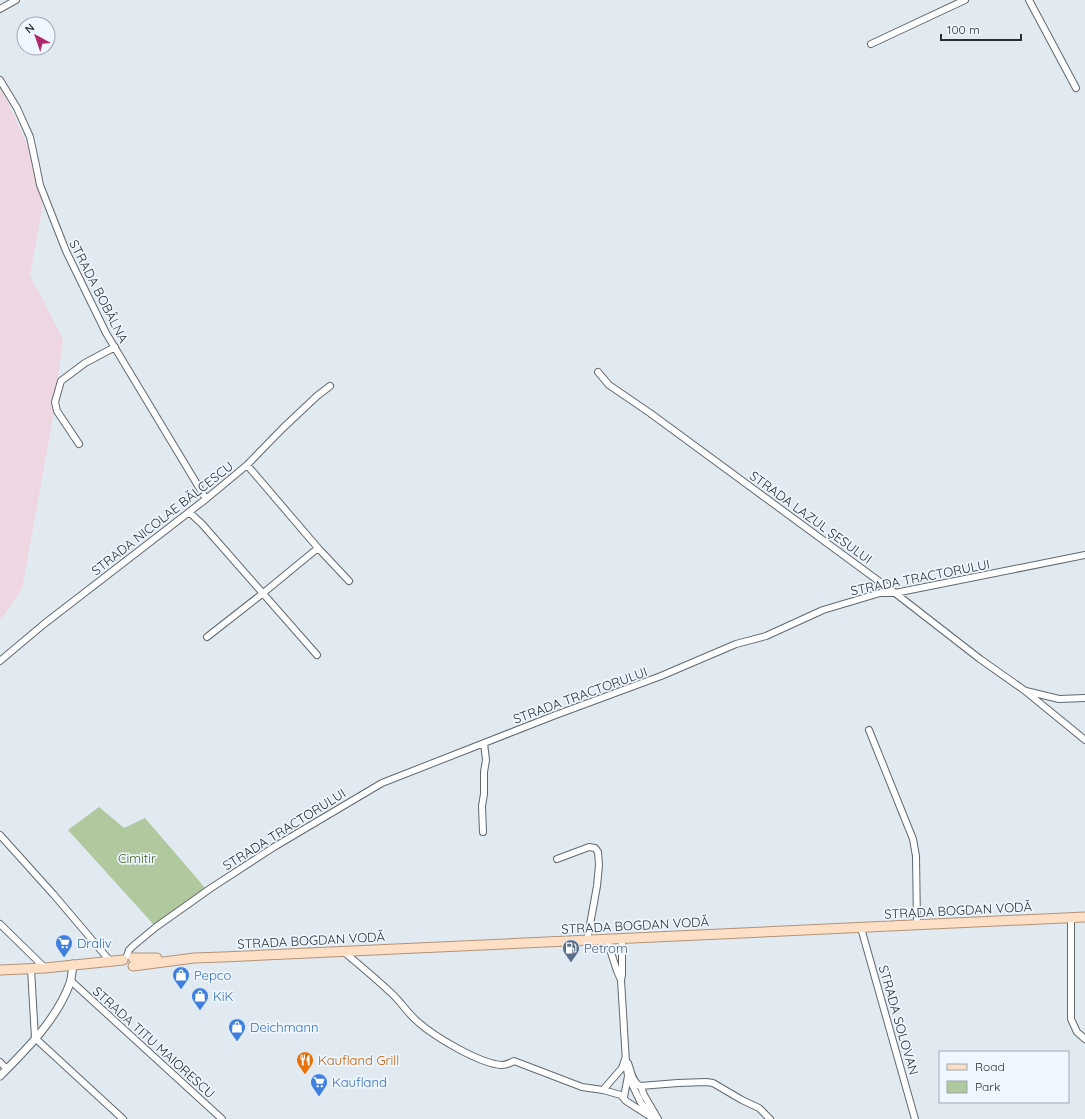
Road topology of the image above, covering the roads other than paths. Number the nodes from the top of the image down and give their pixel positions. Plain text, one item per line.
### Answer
1 (16, 0) edge
2 (965, 0) edge
3 (1029, 0) edge
4 (0, 9) edge
5 (871, 44) dead end
6 (0, 80) edge
7 (1076, 88) dead end
8 (115, 347) junction
9 (598, 372) dead end
10 (330, 386) dead end
11 (79, 444) dead end
12 (248, 465) junction
13 (206, 499) junction
14 (189, 512) junction
15 (318, 548) junction
16 (1085, 555) edge
17 (349, 581) dead end
18 (895, 593) junction
19 (262, 594) junction
20 (207, 637) dead end
21 (316, 655) dead end
22 (0, 661) edge
23 (1024, 690) junction
24 (1085, 698) edge
25 (869, 730) dead end
26 (1085, 740) edge
27 (484, 743) junction
28 (482, 832) dead end
29 (0, 835) edge
30 (557, 859) dead end
31 (1085, 917) edge
32 (1071, 918) junction
33 (0, 924) edge
34 (917, 925) junction
35 (861, 928) junction
36 (622, 939) junction
37 (608, 940) junction
38 (587, 941) junction
39 (343, 951) junction
40 (110, 961) junction
41 (128, 961) junction
42 (73, 964) junction
43 (45, 968) junction
44 (31, 969) junction
45 (0, 970) edge
46 (621, 980) junction
47 (71, 981) junction
48 (35, 1038) junction
49 (1085, 1039) edge
50 (626, 1056) junction
51 (0, 1062) edge
52 (7, 1069) junction
53 (0, 1076) edge
54 (628, 1076) junction
55 (641, 1087) junction
56 (634, 1089) junction
57 (603, 1090) junction
58 (644, 1095) junction
59 (624, 1097) junction
60 (123, 1119) edge
61 (222, 1119) edge
62 (654, 1119) edge
63 (658, 1119) edge
64 (770, 1119) edge
65 (915, 1119) edge

1 - 4 street
2 - 5 street
3 - 7 street
6 - 8 street, STRADA BOBÂLNA
8 - 11 street
8 - 13 street, STRADA BOBÂLNA
9 - 18 street, STRADA LAZUL ȘESULUI
10 - 12 street, STRADA NICOLAE BĂLCESCU
12 - 13 street, STRADA NICOLAE BĂLCESCU
12 - 15 street
13 - 14 street, STRADA NICOLAE BĂLCESCU
14 - 19 street
14 - 22 street, STRADA NICOLAE BĂLCESCU
15 - 17 street
15 - 19 street
16 - 18 street, STRADA TRACTORULUI
18 - 23 street, STRADA LAZUL ȘESULUI
18 - 27 street, STRADA TRACTORULUI
19 - 20 street
19 - 21 street
23 - 24 street
23 - 26 street, STRADA LAZUL ȘESULUI
25 - 34 street
27 - 28 street
27 - 41 street, STRADA TRACTORULUI
29 - 40 street
30 - 38 street
31 - 32 main road, STRADA BOGDAN VODĂ
32 - 34 main road, STRADA BOGDAN VODĂ
32 - 49 street
33 - 43 street
34 - 35 main road, STRADA BOGDAN VODĂ
35 - 36 main road, STRADA BOGDAN VODĂ
35 - 65 street, STRADA SOLOVAN
36 - 37 main road, STRADA BOGDAN VODĂ
36 - 46 street
37 - 38 main road, STRADA BOGDAN VODĂ
37 - 46 street
38 - 39 main road, STRADA BOGDAN VODĂ
39 - 41 main road, STRADA BOGDAN VODĂ
39 - 57 street
40 - 41 main road, STRADA BOGDAN VODĂ
40 - 42 main road, STRADA BOGDAN VODĂ
42 - 43 main road, STRADA BOGDAN VODĂ
42 - 47 street
43 - 44 main road, STRADA BOGDAN VODĂ
44 - 45 main road, STRADA BOGDAN VODĂ
44 - 48 street
46 - 50 street
47 - 48 street
47 - 61 street, STRADA TITU MAIORESCU
48 - 52 street
48 - 60 street
50 - 54 street
50 - 55 street
50 - 57 street
51 - 52 street
52 - 53 street
54 - 56 street
54 - 59 street
55 - 58 street
55 - 64 street
56 - 58 street
56 - 62 street
57 - 59 street
58 - 63 street
59 - 62 street

